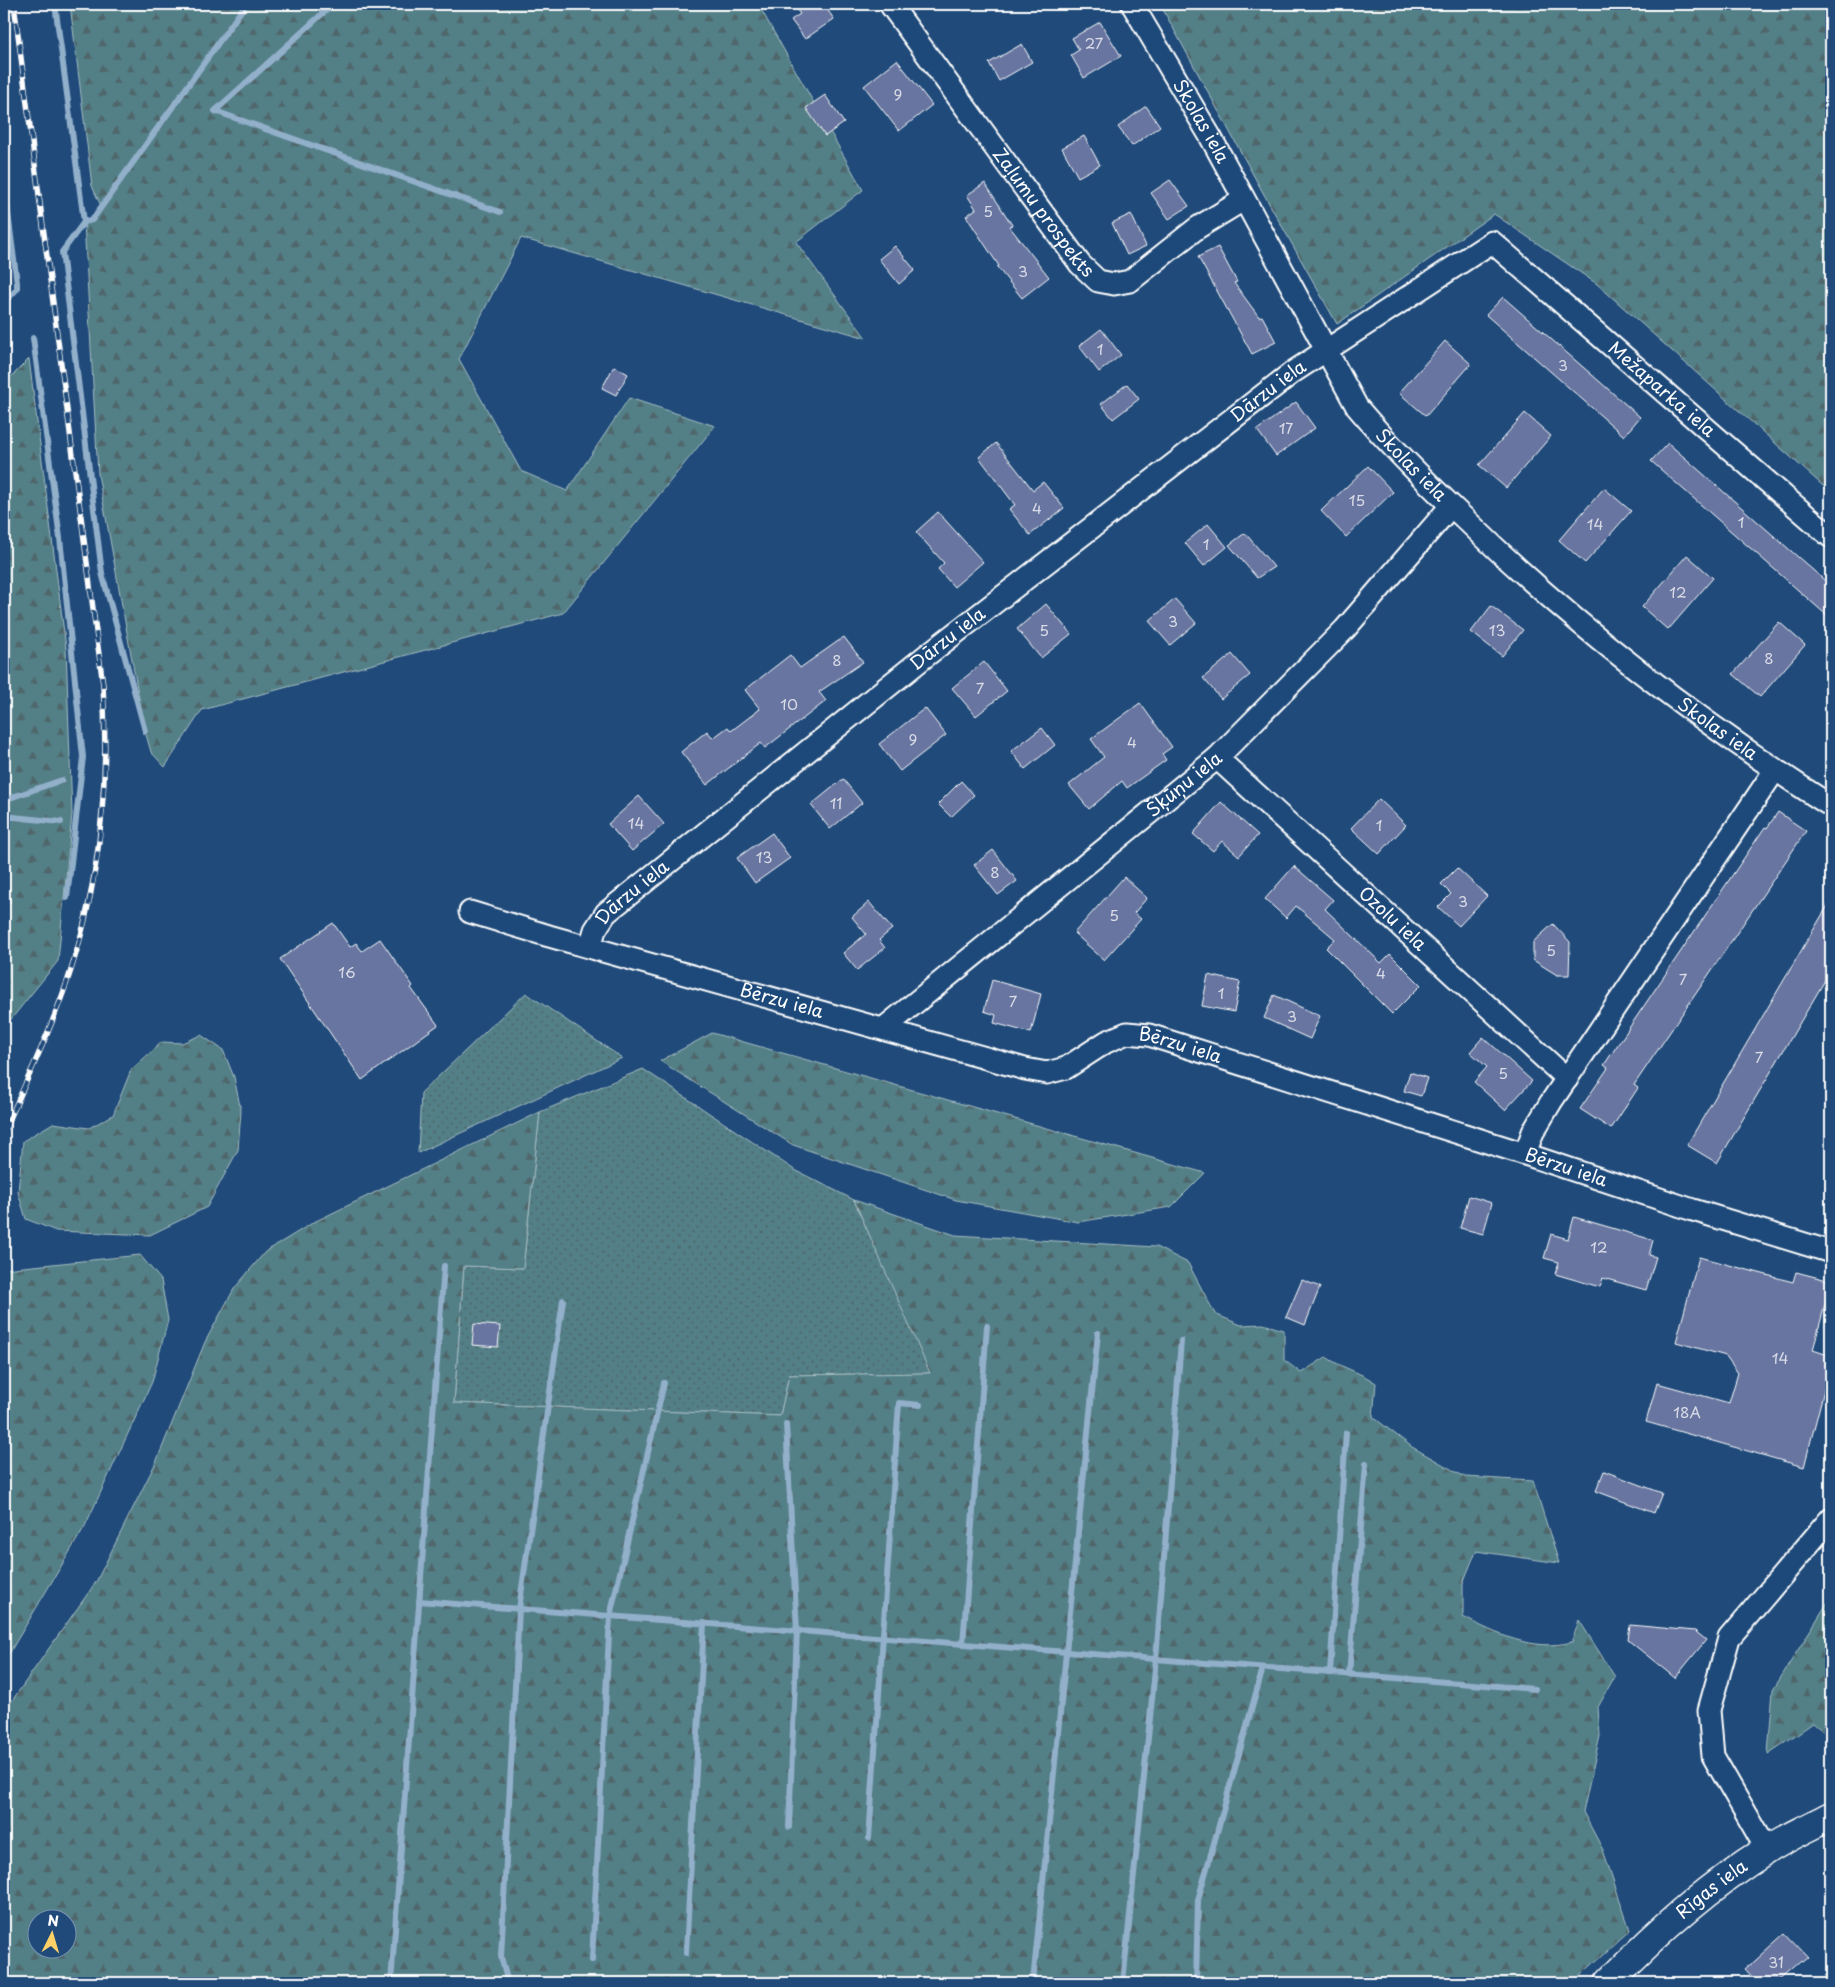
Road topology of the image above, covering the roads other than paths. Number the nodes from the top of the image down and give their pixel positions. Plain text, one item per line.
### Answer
1 (890, 4) edge
2 (1132, 4) edge
3 (1243, 200) junction
4 (1492, 242) joint
5 (1326, 350) junction
6 (1451, 506) junction
7 (1831, 537) edge
8 (1217, 758) junction
9 (1775, 770) junction
10 (1831, 806) edge
11 (470, 912) dead end
12 (590, 947) junction
13 (883, 1029) junction
14 (1567, 1079) junction
15 (1525, 1154) junction
16 (1831, 1252) edge
17 (1831, 1518) edge
18 (1831, 1816) edge
19 (1767, 1850) junction
20 (1608, 1983) edge

1 - 3 street, Zaļumu prospekts
2 - 3 street, Skolas iela
3 - 5 street, Skolas iela
4 - 5 street, Dārzu iela
4 - 7 street, Mežaparka iela
5 - 6 street, Skolas iela
5 - 12 street, Dārzu iela
6 - 8 street, Šķūņu iela
6 - 9 street, Skolas iela
8 - 13 street, Šķūņu iela
8 - 14 street, Ozolu iela
9 - 10 street, Skolas iela
9 - 14 street
11 - 12 street, Bērzu iela
12 - 13 street, Bērzu iela
13 - 15 street, Bērzu iela
14 - 15 street
15 - 16 street, Bērzu iela
17 - 19 street
18 - 19 main road, Rīgas iela
19 - 20 main road, Rīgas iela

